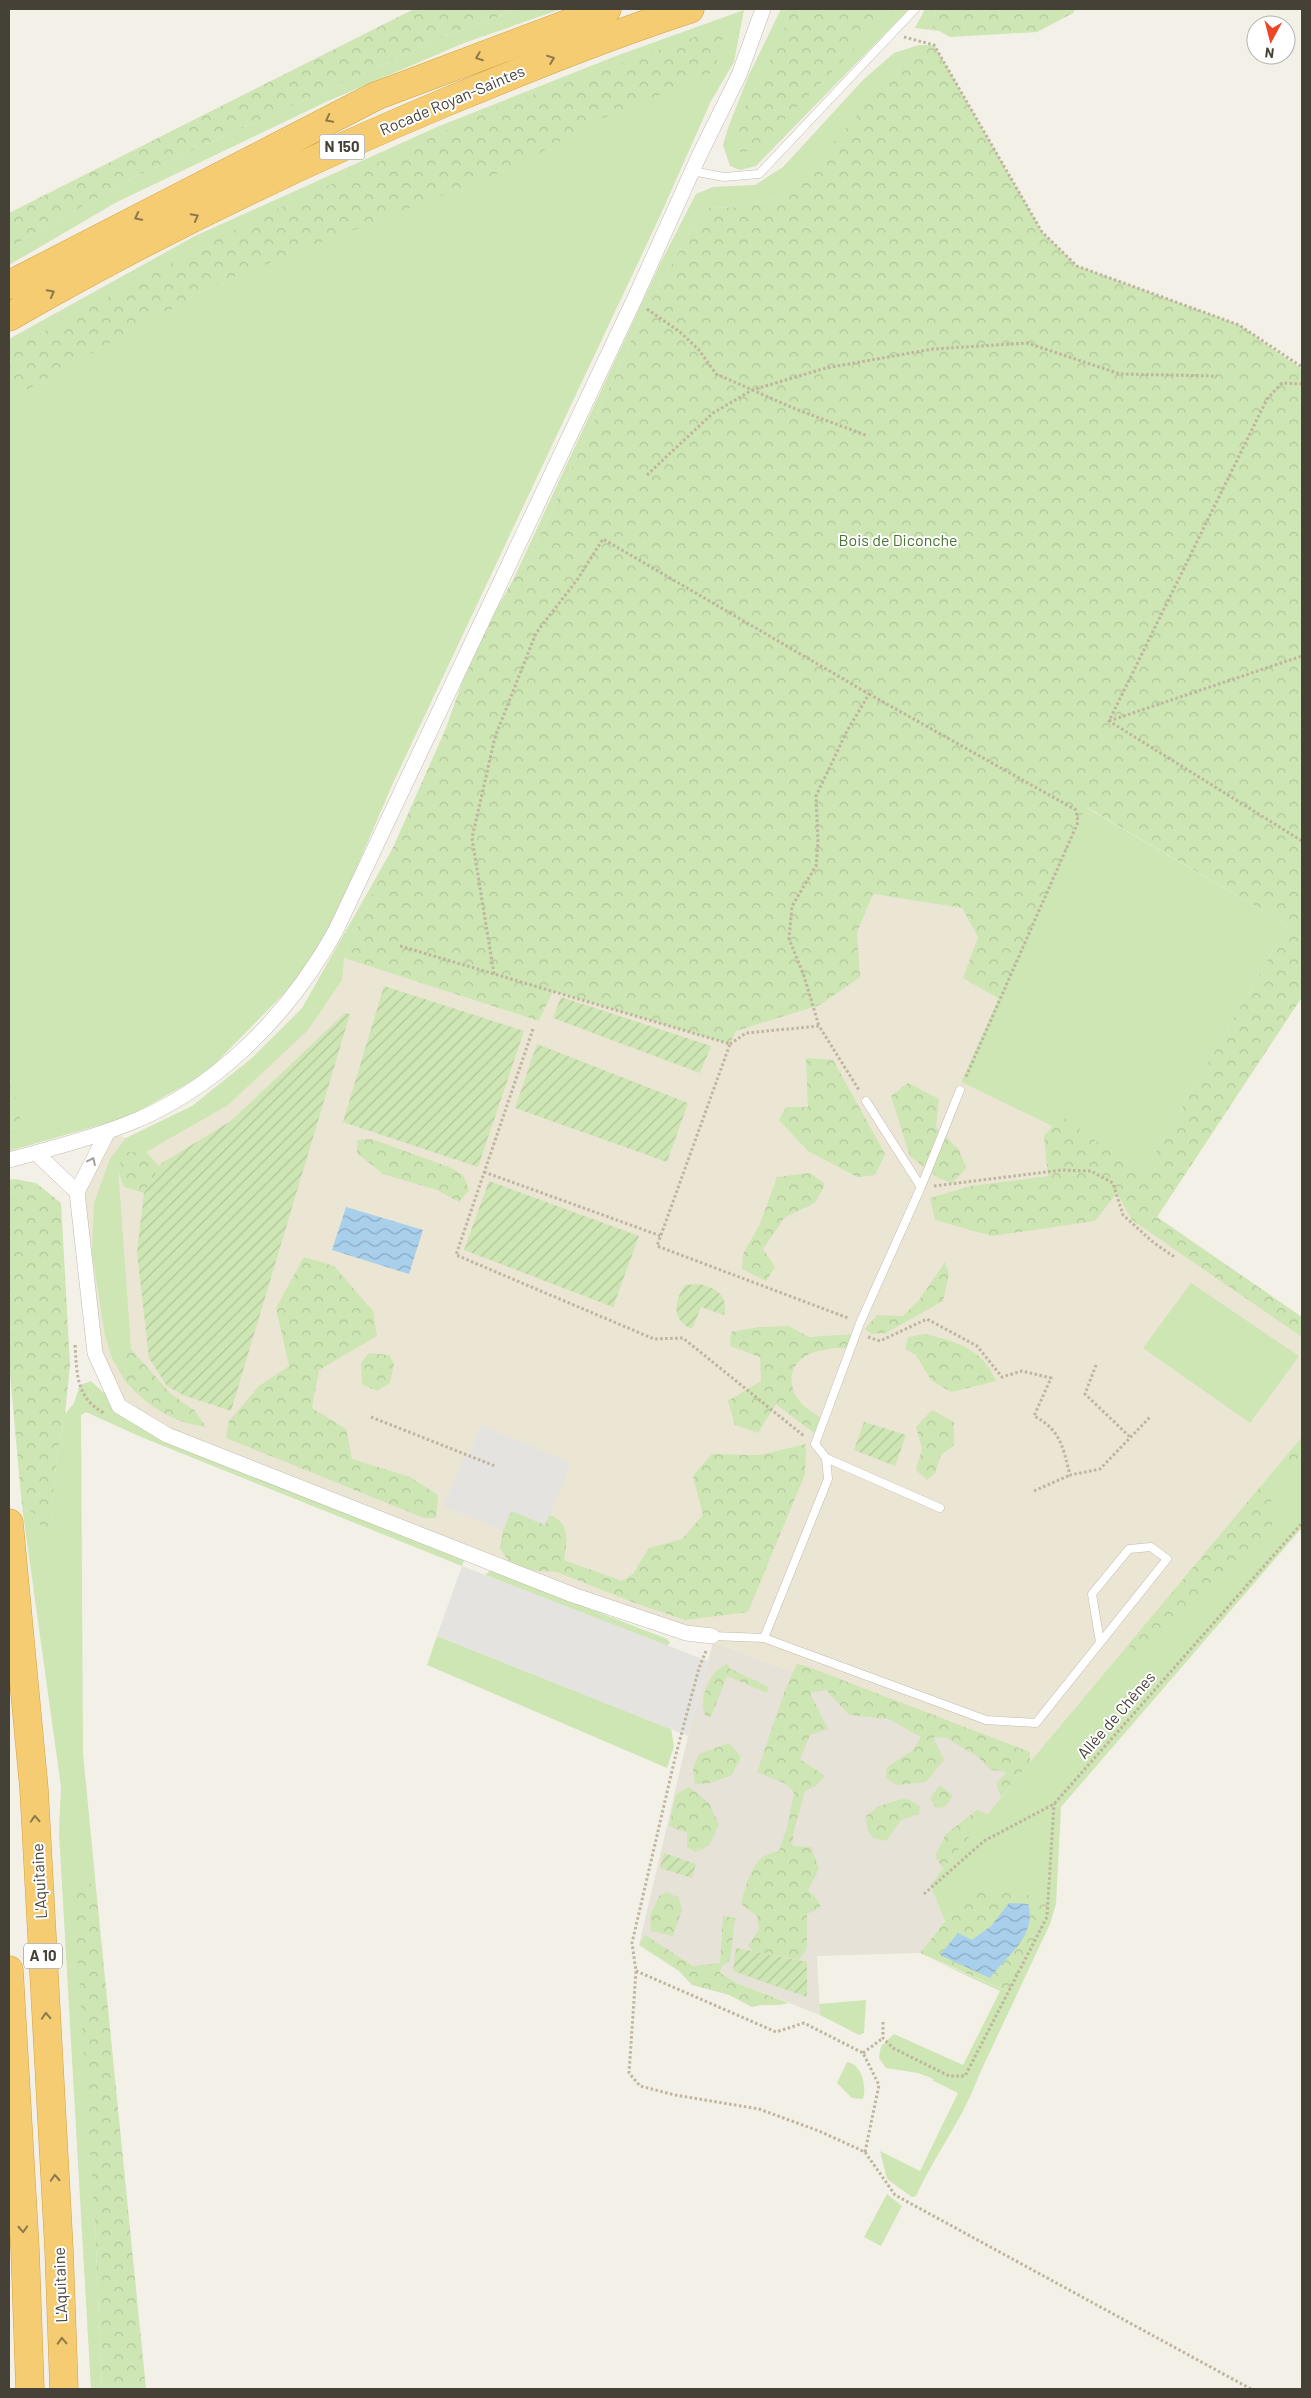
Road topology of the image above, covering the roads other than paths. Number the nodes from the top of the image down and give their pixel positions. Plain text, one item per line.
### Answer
1 (607, 9) edge
2 (690, 9) edge
3 (763, 9) edge
4 (915, 9) edge
5 (692, 171) junction
6 (9, 285) edge
7 (9, 317) edge
8 (960, 1090) road end
9 (866, 1100) road end
10 (108, 1131) junction
11 (36, 1153) junction
12 (9, 1160) edge
13 (921, 1187) junction
14 (77, 1192) junction
15 (826, 1458) junction
16 (940, 1508) dead end
17 (9, 1523) edge
18 (712, 1636) joint
19 (764, 1638) junction
20 (1100, 1642) junction
21 (9, 1970) edge
22 (30, 2389) edge
23 (64, 2389) edge

1 -> 6 highway, Rocade Royan-Saintes / N 150
7 -> 2 highway, Rocade Royan-Saintes / N 150
3 - 5 street
4 - 5 lane
5 - 10 street
8 - 13 lane
9 - 13 lane
10 - 11 street
14 -> 10 street
11 - 12 street
11 - 14 street
13 - 15 lane
14 - 18 street
15 - 16 lane
15 - 19 lane
23 -> 17 highway, L'Aquitaine / A 10
18 - 19 lane
19 - 20 lane
20 - 20 lane
21 -> 22 highway, L'Aquitaine / A 10

